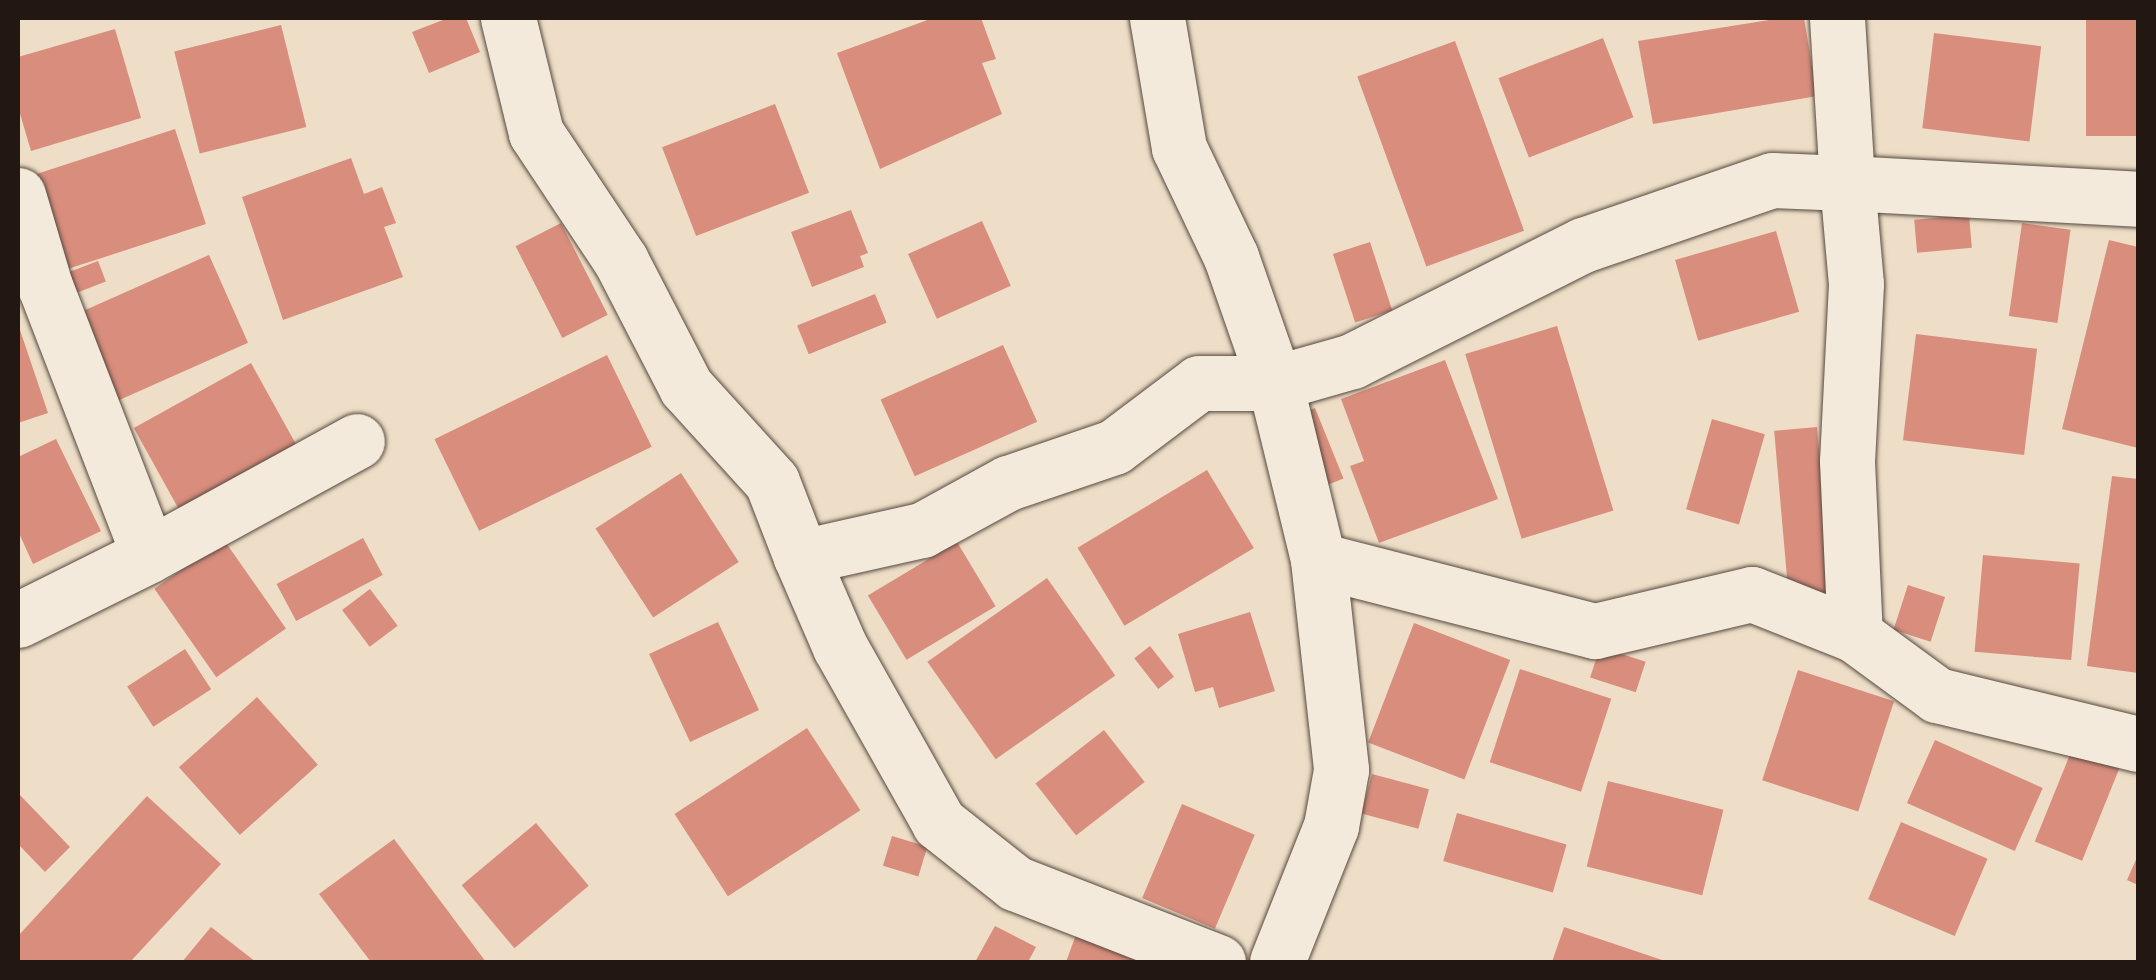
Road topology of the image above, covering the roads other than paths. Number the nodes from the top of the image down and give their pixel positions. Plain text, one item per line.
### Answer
1 (508, 18) edge
2 (1157, 18) edge
3 (1837, 18) edge
4 (1848, 183) junction
5 (18, 195) edge
6 (2138, 199) edge
7 (32, 290) edge
8 (1276, 382) junction
9 (357, 440) dead end
10 (149, 554) junction
11 (802, 557) junction
12 (1318, 560) junction
13 (18, 620) edge
14 (1855, 634) junction
15 (2138, 744) edge
16 (1274, 959) edge
17 (1218, 962) edge

1 - 11 street
2 - 8 street
3 - 4 street
4 - 6 street
4 - 8 street
4 - 14 street
5 - 7 street
7 - 10 street
8 - 11 street
8 - 12 street
9 - 10 street
10 - 13 street
11 - 17 street
12 - 14 street
12 - 16 street
14 - 15 street

